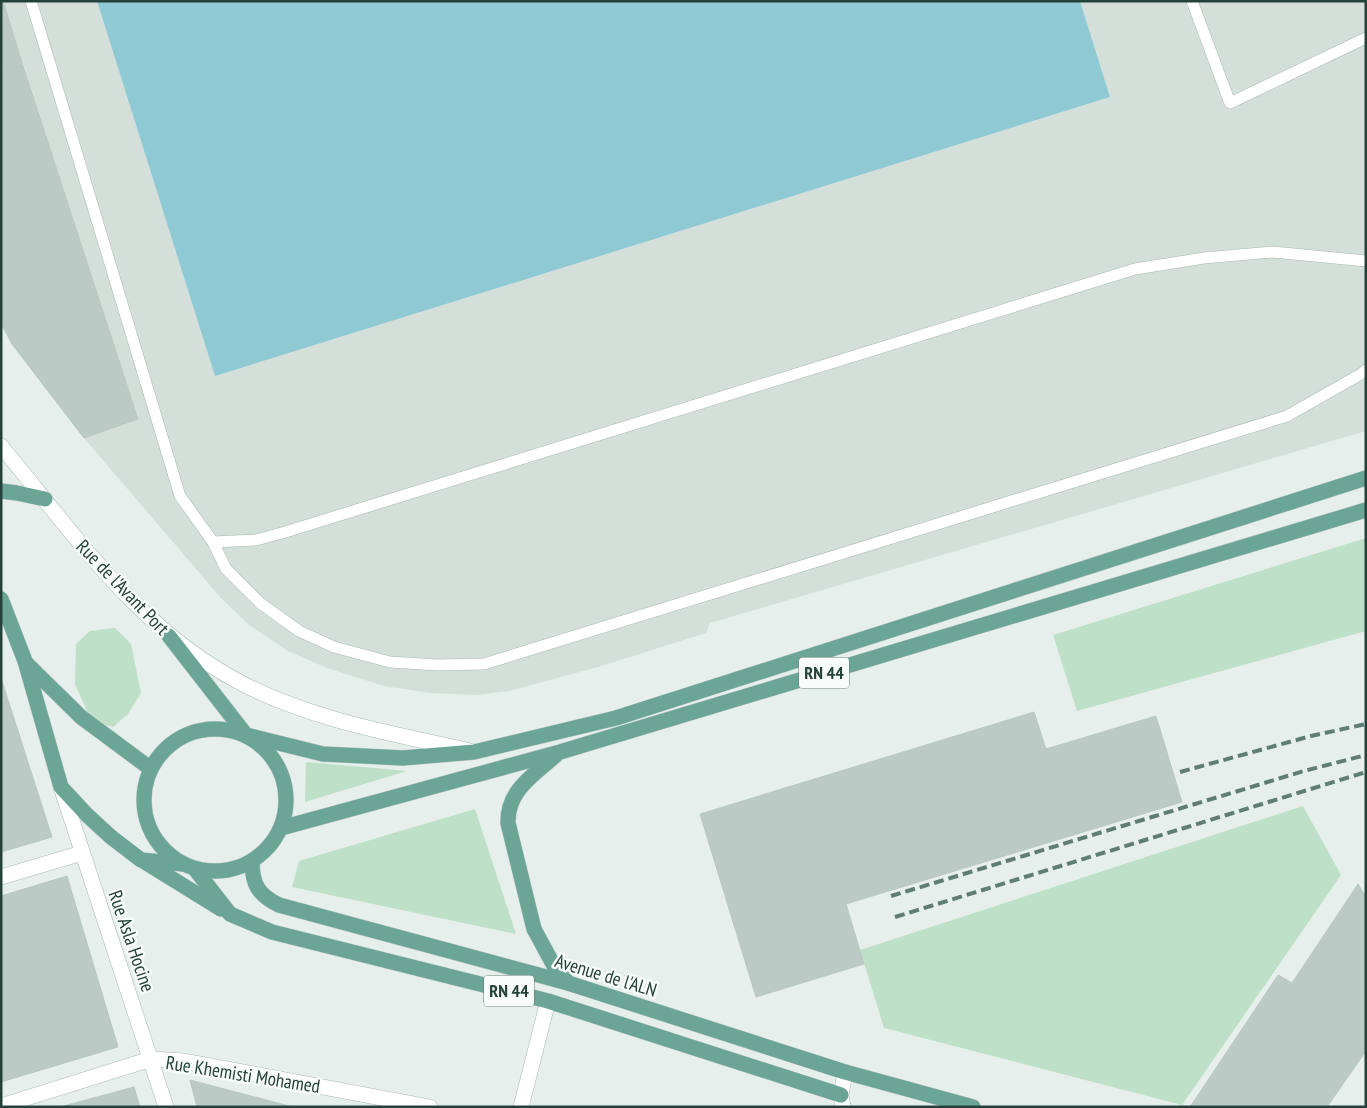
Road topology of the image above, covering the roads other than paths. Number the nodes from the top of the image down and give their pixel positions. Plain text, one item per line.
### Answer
1 (31, 1) edge
2 (1192, 1) edge
3 (1366, 38) edge
4 (1366, 261) edge
5 (1366, 370) edge
6 (1, 446) edge
7 (1366, 478) edge
8 (1, 491) edge
9 (45, 499) junction
10 (1366, 510) edge
11 (213, 542) junction
12 (1, 599) edge
13 (169, 636) junction
14 (8, 637) edge
15 (24, 662) junction
16 (246, 735) junction
17 (474, 752) junction
18 (560, 752) junction
19 (151, 768) junction
20 (61, 787) junction
21 (281, 828) junction
22 (82, 853) junction
23 (142, 860) junction
24 (252, 861) junction
25 (189, 866) junction
26 (1, 877) edge
27 (230, 914) junction
28 (568, 983) junction
29 (548, 1001) junction
30 (151, 1059) junction
31 (845, 1072) junction
32 (842, 1101) edge
33 (934, 1102) edge
34 (1, 1106) edge
35 (166, 1107) edge
36 (430, 1107) edge
37 (521, 1107) edge
38 (973, 1107) edge

1 - 11 lane
2 - 3 lane
4 - 11 lane
5 - 11 lane
6 - 9 street, Rue de l'Avant Port
7 - 17 main road
8 - 9 main road
9 - 13 street, Rue de l'Avant Port
10 - 18 main road, RN 44
12 - 14 main road, Rue Asla Hocine
13 - 16 main road
13 - 17 street, Rue de l'Avant Port
14 - 15 main road, Rue Asla Hocine
15 - 19 main road
15 - 20 main road, Rue Asla Hocine
16 - 17 main road
16 - 19 main road
16 - 21 main road
18 - 21 main road, RN 44
18 - 28 main road
19 - 25 main road
20 - 22 street, Rue Asla Hocine
20 - 23 main road, Rue Asla Hocine
21 - 24 main road
22 - 26 street
22 - 30 street, Rue Asla Hocine
23 - 25 main road
23 - 27 main road, Rue Asla Hocine
24 - 25 main road
24 - 28 main road, Avenue de l'ALN / RN 44
25 - 27 main road, RN 44
27 - 29 main road, RN 44
28 - 31 main road, Avenue de l'ALN / RN 44
29 - 32 main road, RN 44
29 - 37 street
30 - 34 street, Rue Khemisti Mohamed
30 - 35 street, Rue Asla Hocine
30 - 36 street, Rue Khemisti Mohamed
31 - 32 street
31 - 33 main road, Avenue de l'ALN / RN 44
33 - 38 main road, Avenue de l'ALN / RN 44

